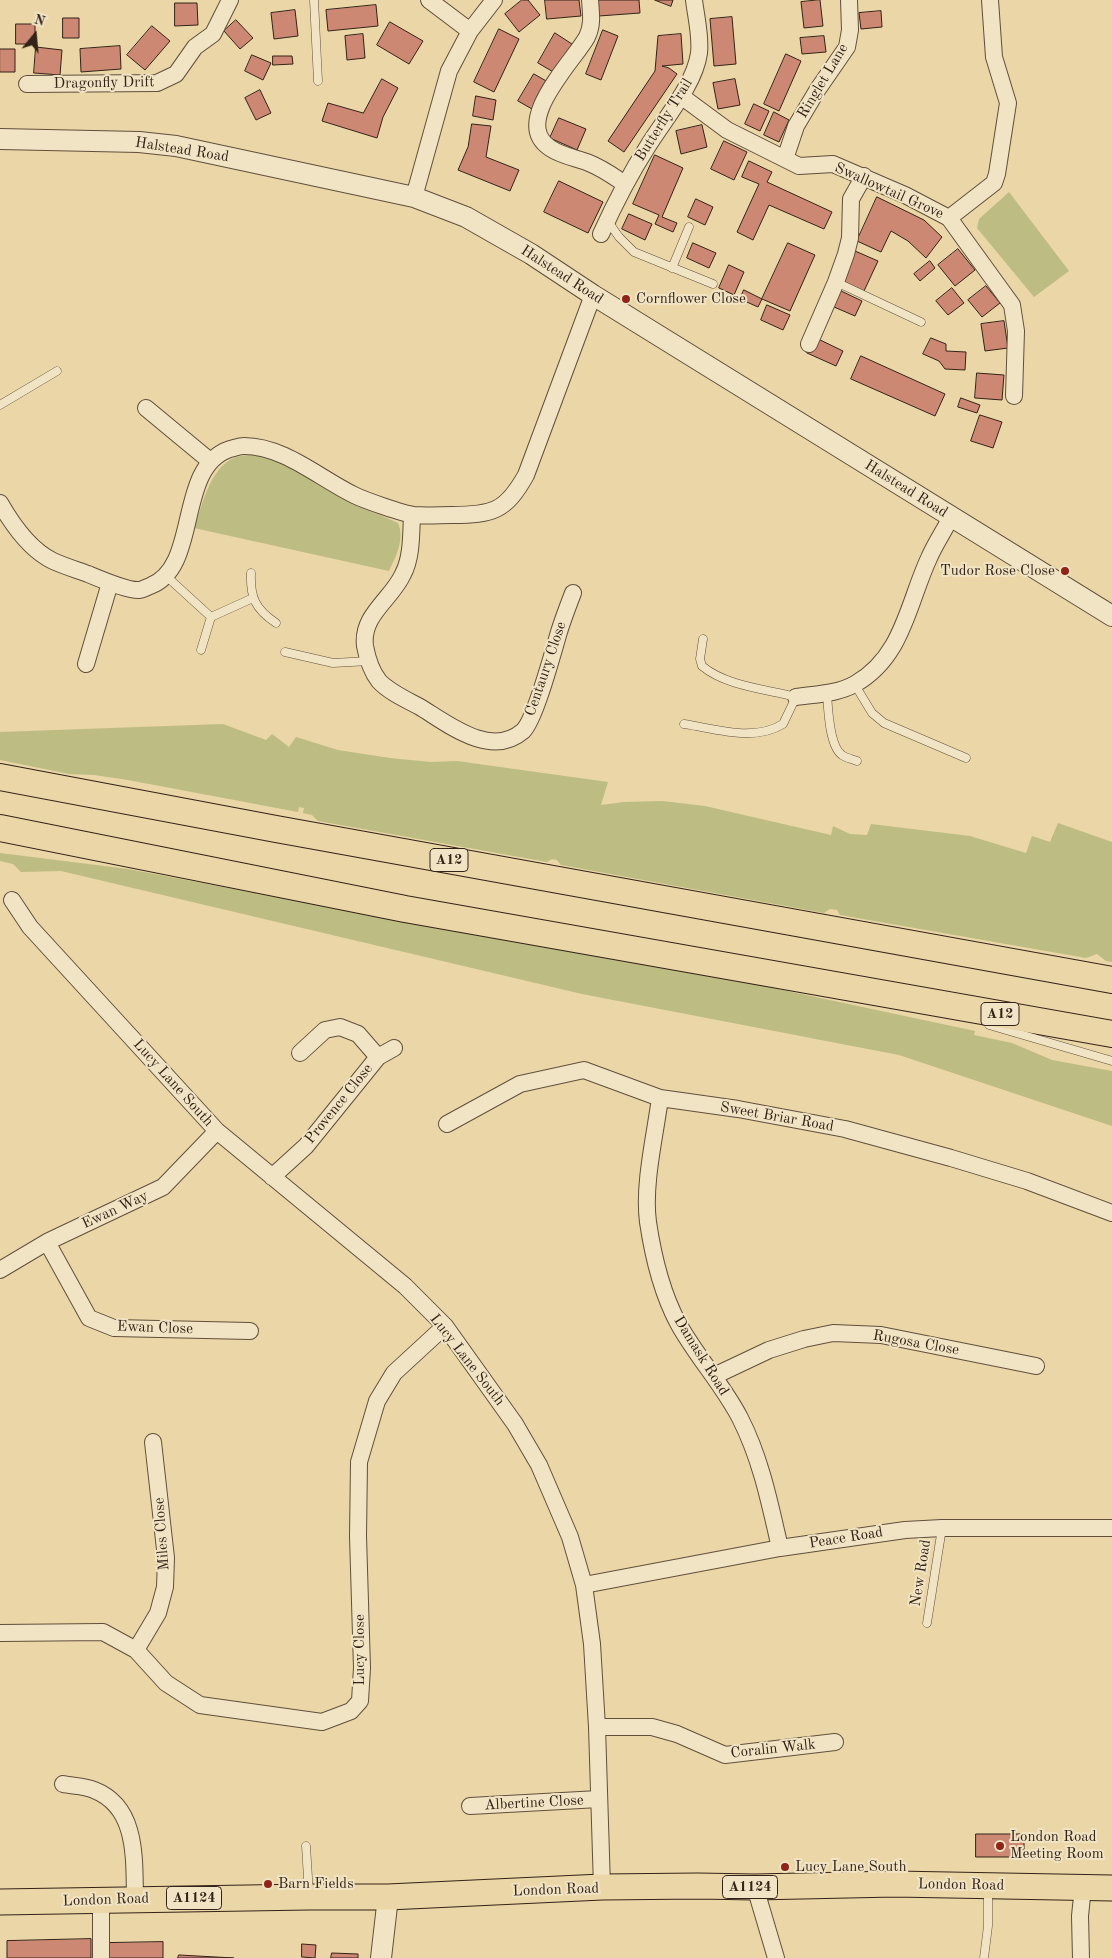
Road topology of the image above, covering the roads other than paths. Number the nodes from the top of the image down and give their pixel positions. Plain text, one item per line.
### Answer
1 (230, 0) edge
2 (314, 0) edge
3 (429, 0) edge
4 (494, 0) edge
5 (590, 0) edge
6 (694, 0) edge
7 (849, 0) edge
8 (990, 0) edge
9 (470, 31) junction
10 (318, 81) dead end
11 (27, 84) dead end
12 (681, 96) junction
13 (0, 139) edge
14 (785, 159) junction
15 (864, 176) junction
16 (625, 184) junction
17 (414, 197) junction
18 (949, 218) junction
19 (604, 227) joint
20 (689, 227) dead end
21 (672, 268) junction
22 (836, 282) junction
23 (713, 284) dead end
24 (593, 294) junction
25 (921, 322) dead end
26 (808, 344) dead end
27 (57, 371) dead end
28 (1014, 396) dead end
29 (0, 405) edge
30 (146, 408) dead end
31 (210, 461) junction
32 (0, 503) edge
33 (412, 515) junction
34 (951, 517) junction
35 (250, 572) dead end
36 (165, 575) junction
37 (110, 583) junction
38 (573, 593) dead end
39 (253, 598) junction
40 (1112, 616) edge
41 (211, 617) junction
42 (276, 623) dead end
43 (703, 639) dead end
44 (201, 650) dead end
45 (285, 652) dead end
46 (369, 661) junction
47 (86, 664) dead end
48 (855, 685) junction
49 (827, 693) junction
50 (796, 697) junction
51 (684, 724) dead end
52 (966, 758) dead end
53 (857, 761) dead end
54 (0, 777) edge
55 (0, 828) edge
56 (12, 900) dead end
57 (1112, 980) edge
58 (888, 994) junction
59 (963, 1017) dead end
60 (982, 1022) dead end
61 (1112, 1034) edge
62 (394, 1048) dead end
63 (300, 1053) dead end
64 (378, 1057) junction
65 (1112, 1062) edge
66 (660, 1098) junction
67 (447, 1124) dead end
68 (217, 1131) junction
69 (272, 1177) junction
70 (1112, 1213) edge
71 (47, 1242) junction
72 (0, 1269) edge
73 (445, 1326) junction
74 (250, 1331) dead end
75 (1036, 1366) dead end
76 (714, 1376) junction
77 (153, 1442) dead end
78 (942, 1528) junction
79 (1112, 1528) edge
80 (780, 1548) junction
81 (584, 1585) junction
82 (927, 1623) dead end
83 (0, 1633) edge
84 (136, 1650) junction
85 (597, 1727) junction
86 (835, 1742) dead end
87 (63, 1784) dead end
88 (598, 1799) junction
89 (470, 1806) dead end
90 (306, 1846) dead end
91 (988, 1886) junction
92 (602, 1887) junction
93 (755, 1887) junction
94 (1083, 1887) junction
95 (1110, 1890) edge
96 (309, 1896) junction
97 (388, 1897) junction
98 (135, 1899) junction
99 (101, 1901) junction
100 (0, 1902) edge
101 (101, 1958) edge
102 (381, 1958) edge
103 (776, 1958) edge
104 (984, 1958) edge
105 (1081, 1958) edge

1 - 11 street, Dragonfly Drift
2 - 10 lane
3 - 9 street
4 - 9 street
5 - 16 street
6 - 12 street, Butterfly Trail
7 - 14 street, Ringlet Lane
8 - 18 street
9 - 17 street
12 - 14 street, Swallowtail Grove
12 - 16 street, Butterfly Trail
13 - 17 street, Halstead Road
14 - 15 street, Swallowtail Grove
15 - 18 street, Swallowtail Grove
15 - 22 street
16 - 19 street, Butterfly Trail
17 - 24 street, Halstead Road
18 - 28 street, Swallowtail Grove
19 - 21 lane
20 - 21 lane
21 - 23 lane
22 - 25 lane
22 - 26 street
24 - 33 street
24 - 34 street, Halstead Road
27 - 29 lane
30 - 31 street
31 - 33 street
31 - 36 street
32 - 37 street
33 - 46 street, Centaury Close
34 - 40 street, Halstead Road
34 - 48 street
35 - 39 lane
36 - 37 street
36 - 41 lane
37 - 47 street
38 - 46 street, Centaury Close
39 - 41 lane
39 - 42 lane
41 - 44 lane
43 - 50 lane
45 - 46 lane
48 - 49 street
48 - 52 lane
49 - 50 street
49 - 53 lane
50 - 51 lane
54 - 57 highway, A12
55 - 58 highway, A12
56 - 68 street, Lucy Lane South
58 - 59 lane
58 - 61 highway, A12
60 - 65 lane
62 - 64 street
63 - 64 street, Provence Close
64 - 69 street, Provence Close
66 - 67 street, Sweet Briar Road
66 - 70 street, Sweet Briar Road
66 - 76 street, Damask Road
68 - 69 street, Lucy Lane South
68 - 71 street, Ewan Way
69 - 73 street, Lucy Lane South
71 - 72 street, Ewan Way
71 - 74 street, Ewan Close
73 - 81 street, Lucy Lane South
73 - 84 street, Lucy Close
75 - 76 street, Rugosa Close
76 - 80 street, Damask Road
77 - 84 street, Miles Close
78 - 79 street, Peace Road
78 - 80 street, Peace Road
78 - 82 lane, New Road
80 - 81 street, Peace Road
81 - 85 street, Lucy Lane South
83 - 84 street, Lucy Close
85 - 86 street, Coralin Walk
85 - 88 street, Lucy Lane South
87 - 98 street
88 - 89 street, Albertine Close
88 - 92 street, Lucy Lane South
90 - 96 lane
91 - 93 main road, London Road / A1124
91 - 94 main road, London Road / A1124
91 - 104 lane
92 - 93 main road, London Road / A1124
92 - 97 main road, London Road / A1124
93 - 103 street
94 - 95 main road, London Road / A1124
94 - 105 street
96 - 97 main road, London Road / A1124
96 - 98 main road, London Road / A1124
97 - 102 street
98 - 99 main road, London Road / A1124
99 - 100 main road, London Road / A1124
99 - 101 street

